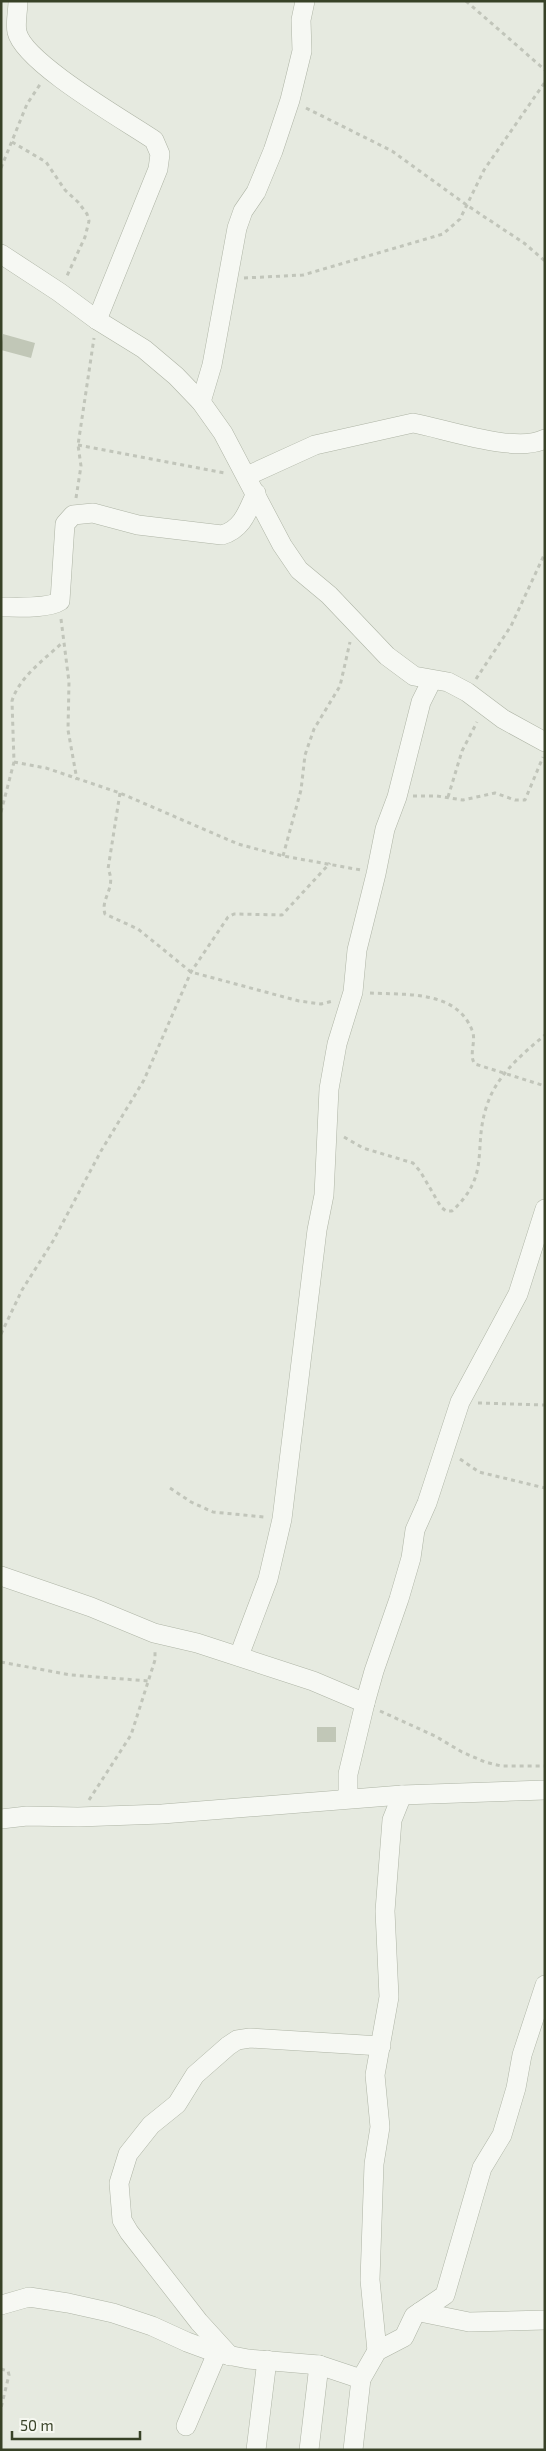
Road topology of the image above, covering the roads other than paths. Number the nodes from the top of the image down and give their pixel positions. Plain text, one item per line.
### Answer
1 (18, 1) edge
2 (305, 1) edge
3 (1, 254) edge
4 (96, 320) junction
5 (200, 402) junction
6 (545, 439) edge
7 (252, 484) junction
8 (1, 607) edge
9 (432, 680) junction
10 (545, 742) edge
11 (545, 1210) edge
12 (1, 1576) edge
13 (239, 1656) junction
14 (365, 1703) junction
15 (545, 1790) edge
16 (402, 1794) junction
17 (348, 1798) junction
18 (1, 1820) edge
19 (545, 1984) edge
20 (381, 2046) junction
21 (1, 2304) edge
22 (420, 2312) junction
23 (545, 2320) edge
24 (377, 2351) junction
25 (223, 2355) junction
26 (267, 2360) junction
27 (319, 2365) junction
28 (361, 2379) junction
29 (186, 2426) dead end
30 (256, 2450) edge
31 (309, 2450) edge
32 (353, 2450) edge

1 - 4 street
2 - 5 street
3 - 4 street
4 - 5 street
5 - 7 street
6 - 7 street
7 - 8 street
7 - 9 street
9 - 10 street
9 - 13 street
11 - 14 street
12 - 13 street
13 - 14 street
14 - 17 street
15 - 16 street
16 - 17 street
16 - 20 street
17 - 18 street
19 - 22 street
20 - 24 street
20 - 25 street
21 - 25 street
22 - 23 street
22 - 24 street
24 - 28 street
25 - 26 street
25 - 29 street
26 - 27 street
26 - 30 street
27 - 28 street
27 - 31 street
28 - 32 street

